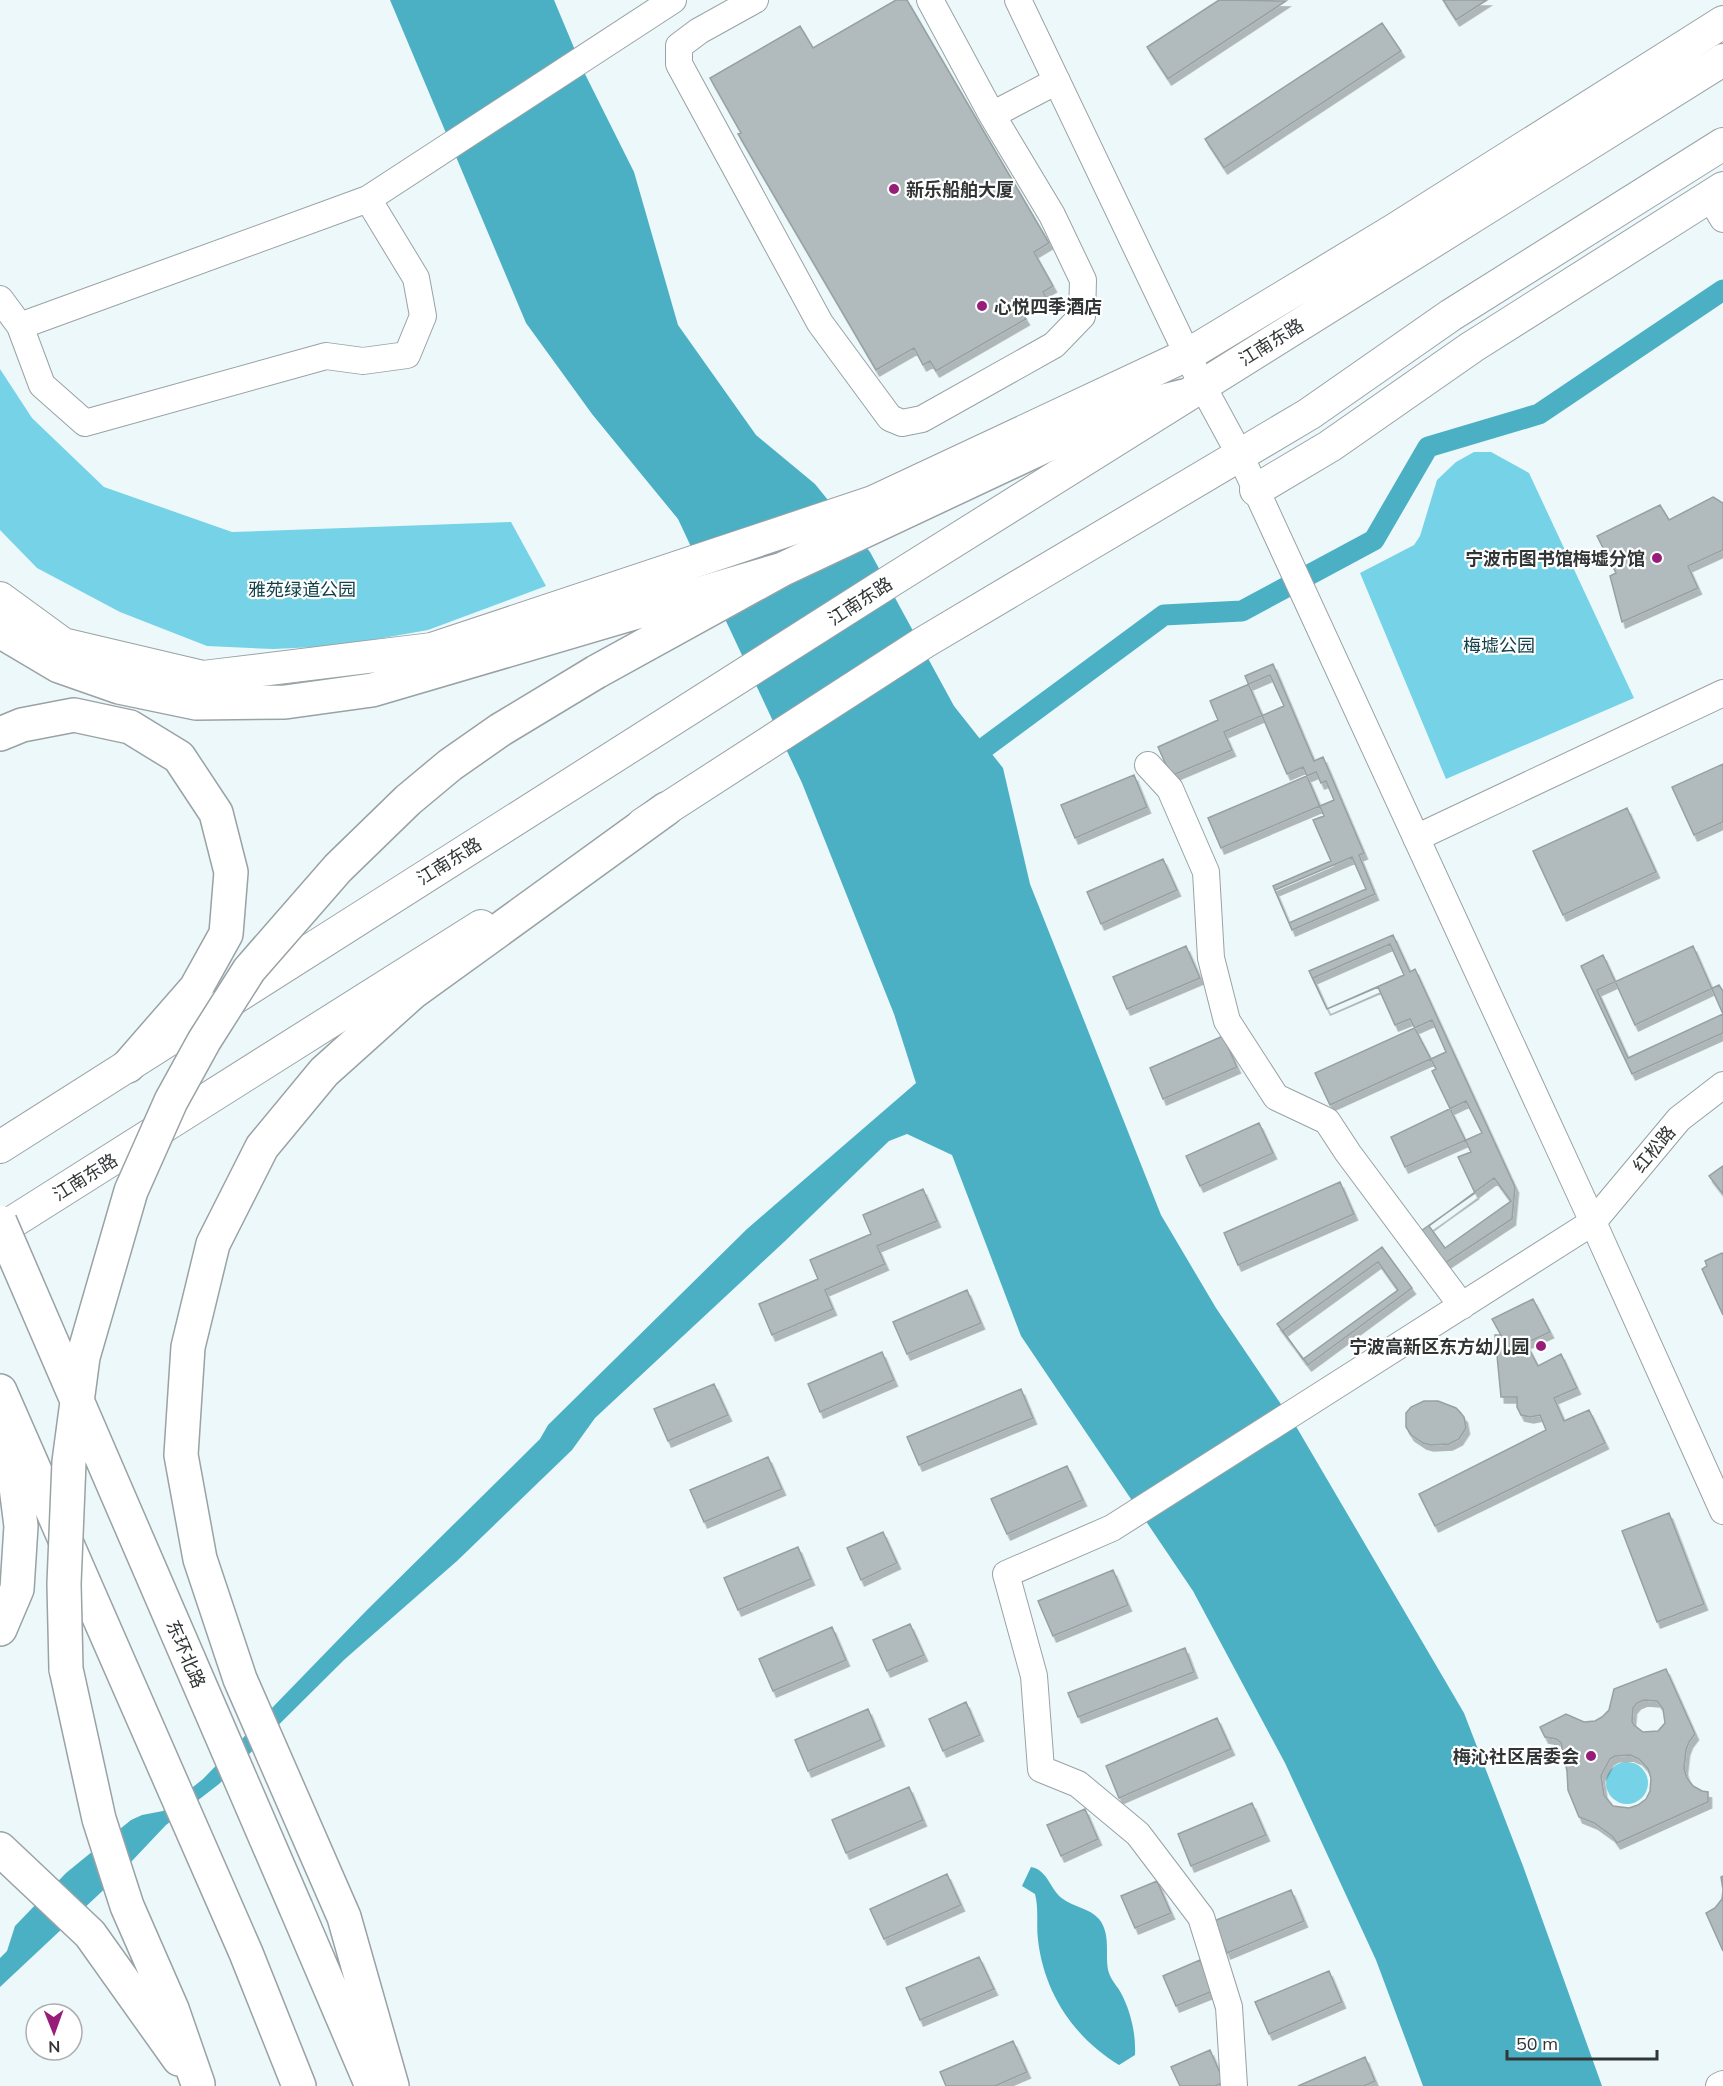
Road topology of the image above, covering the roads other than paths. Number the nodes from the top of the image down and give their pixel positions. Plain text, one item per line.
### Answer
1 (674, 0) edge
2 (755, 0) edge
3 (930, 0) edge
4 (1017, 0) edge
5 (1723, 22) edge
6 (1723, 60) edge
7 (1057, 81) junction
8 (992, 115) junction
9 (1723, 144) edge
10 (368, 200) junction
11 (1719, 201) edge
12 (0, 299) edge
13 (20, 326) junction
14 (1189, 354) junction
15 (1193, 391) junction
16 (1240, 455) junction
17 (1256, 490) junction
18 (0, 598) edge
19 (697, 605) junction
20 (0, 631) edge
21 (1723, 693) edge
22 (11, 730) edge
23 (1148, 765) dead end
24 (666, 809) junction
25 (1416, 838) junction
26 (128, 1066) junction
27 (1723, 1085) edge
28 (0, 1147) edge
29 (0, 1222) edge
30 (1593, 1222) junction
31 (0, 1230) edge
32 (1462, 1306) junction
33 (3, 1396) edge
34 (1723, 1511) edge
35 (0, 1629) edge
36 (0, 1849) edge
37 (1723, 2084) edge
38 (199, 2085) edge
39 (299, 2086) edge
40 (372, 2086) edge
41 (392, 2086) edge
42 (1234, 2086) edge
43 (1719, 2086) edge

1 - 10 street
2 - 8 street
3 - 8 street
4 - 7 street
5 - 14 main road
6 - 15 main road, 江南东路
7 - 8 street
7 - 14 street
9 - 16 main road, 江南东路
10 - 13 street
10 - 13 street
11 - 17 main road
12 - 13 street
14 - 15 street
14 - 18 main road
15 - 16 street
15 - 19 highway
15 - 26 main road, 江南东路
16 - 17 street
16 - 24 main road, 江南东路
17 - 25 street
19 - 20 highway
19 - 38 highway, bridge
21 - 25 street
22 - 26 highway
23 - 32 street
24 - 31 main road, 江南东路
24 - 41 highway
25 - 30 street
26 - 28 main road, 江南东路
27 - 30 street, 红松路
29 - 40 highway, 东环北路, bridge
30 - 32 street, 红松路
30 - 34 street
32 - 42 street, 红松路
33 - 35 highway
33 - 39 highway, bridge
36 - 38 highway
37 - 43 street

